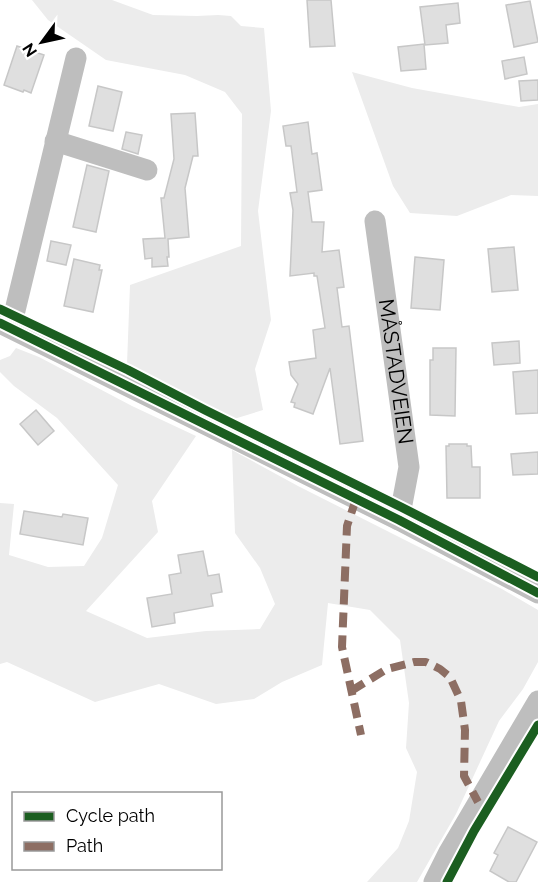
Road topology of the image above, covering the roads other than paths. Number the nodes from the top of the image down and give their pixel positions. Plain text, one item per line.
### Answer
1 (76, 58) dead end
2 (55, 141) junction
3 (147, 170) dead end
4 (375, 221) dead end
5 (5, 325) edge
6 (399, 520) junction
7 (538, 593) edge
8 (538, 701) edge
9 (434, 882) edge

1 - 2 street
2 - 3 street
2 - 5 street
4 - 6 street, MÅSTADVEIEN
5 - 6 street
6 - 7 street
8 - 9 street

